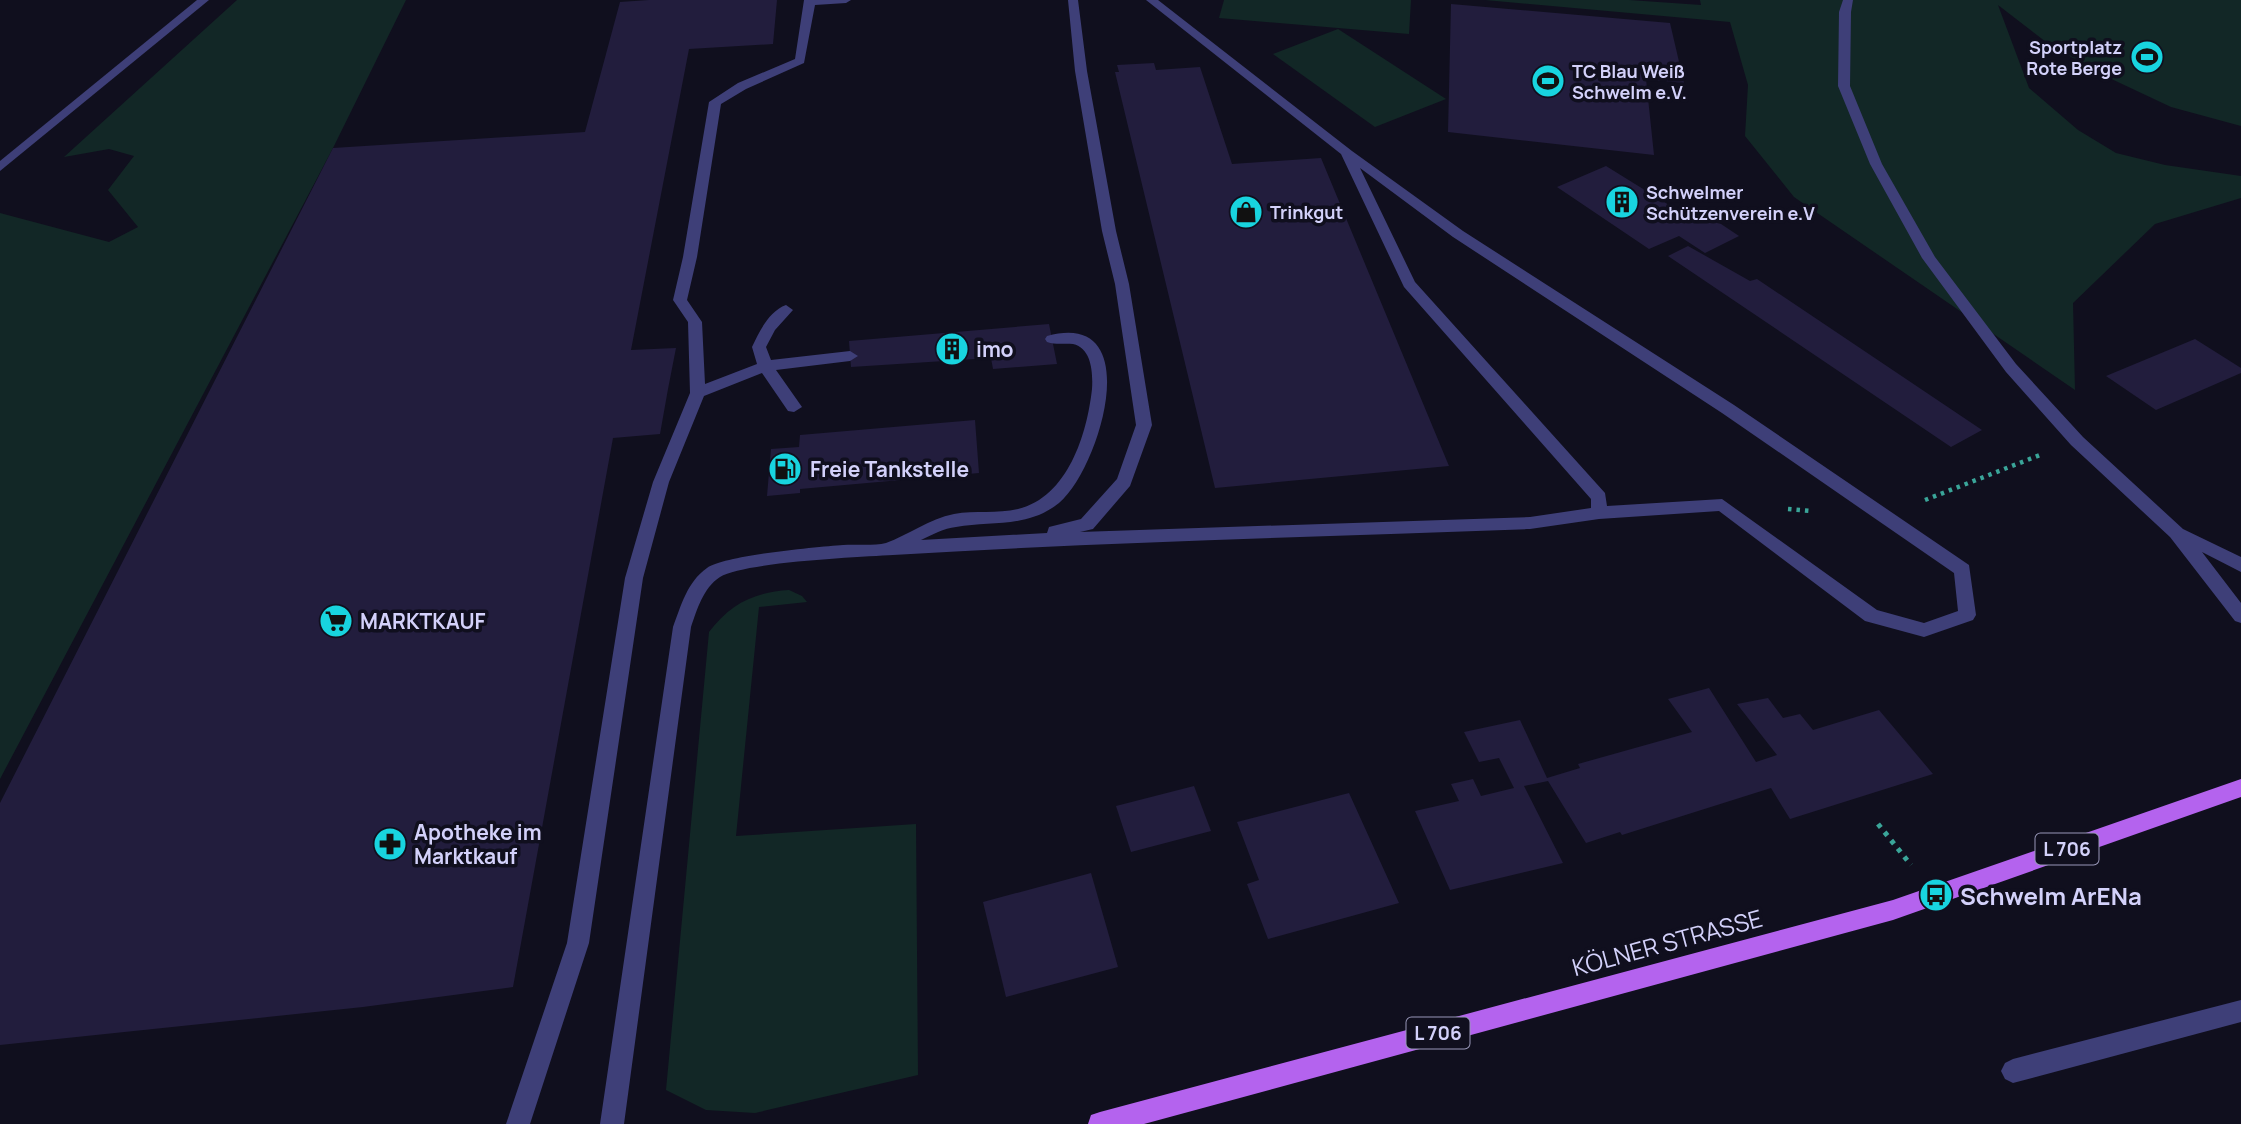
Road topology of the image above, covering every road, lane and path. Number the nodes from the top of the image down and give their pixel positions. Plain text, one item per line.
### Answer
1 (204, 0) edge
2 (846, 0) edge
3 (1073, 0) edge
4 (1151, 0) edge
5 (1848, 0) edge
6 (809, 1) edge
7 (1346, 152) junction
8 (0, 167) edge
9 (786, 310) dead end
10 (1052, 339) dead end
11 (850, 356) dead end
12 (765, 366) junction
13 (698, 394) junction
14 (794, 407) dead end
15 (1598, 513) junction
16 (2176, 532) junction
17 (1015, 541) junction
18 (882, 551) junction
19 (2241, 565) edge
20 (2241, 616) edge
21 (2241, 788) edge
22 (1878, 824) dead end
23 (1936, 895) junction
24 (2241, 1011) edge
25 (2013, 1071) dead end
26 (518, 1124) edge
27 (612, 1124) edge
28 (1100, 1124) edge

1 - 8 street
2 - 6 street
3 - 17 street
4 - 7 street
5 - 16 street
6 - 13 street
7 - 15 street
7 - 15 street
9 - 12 street
10 - 18 street
11 - 12 street
12 - 13 street
12 - 14 street
13 - 26 street
15 - 17 street
16 - 19 street
16 - 20 street
17 - 18 street
18 - 27 street
21 - 23 main road, KÖLNER STRASSE / L 706
22 - 23 path
23 - 28 main road, KÖLNER STRASSE / L 706
24 - 25 street

